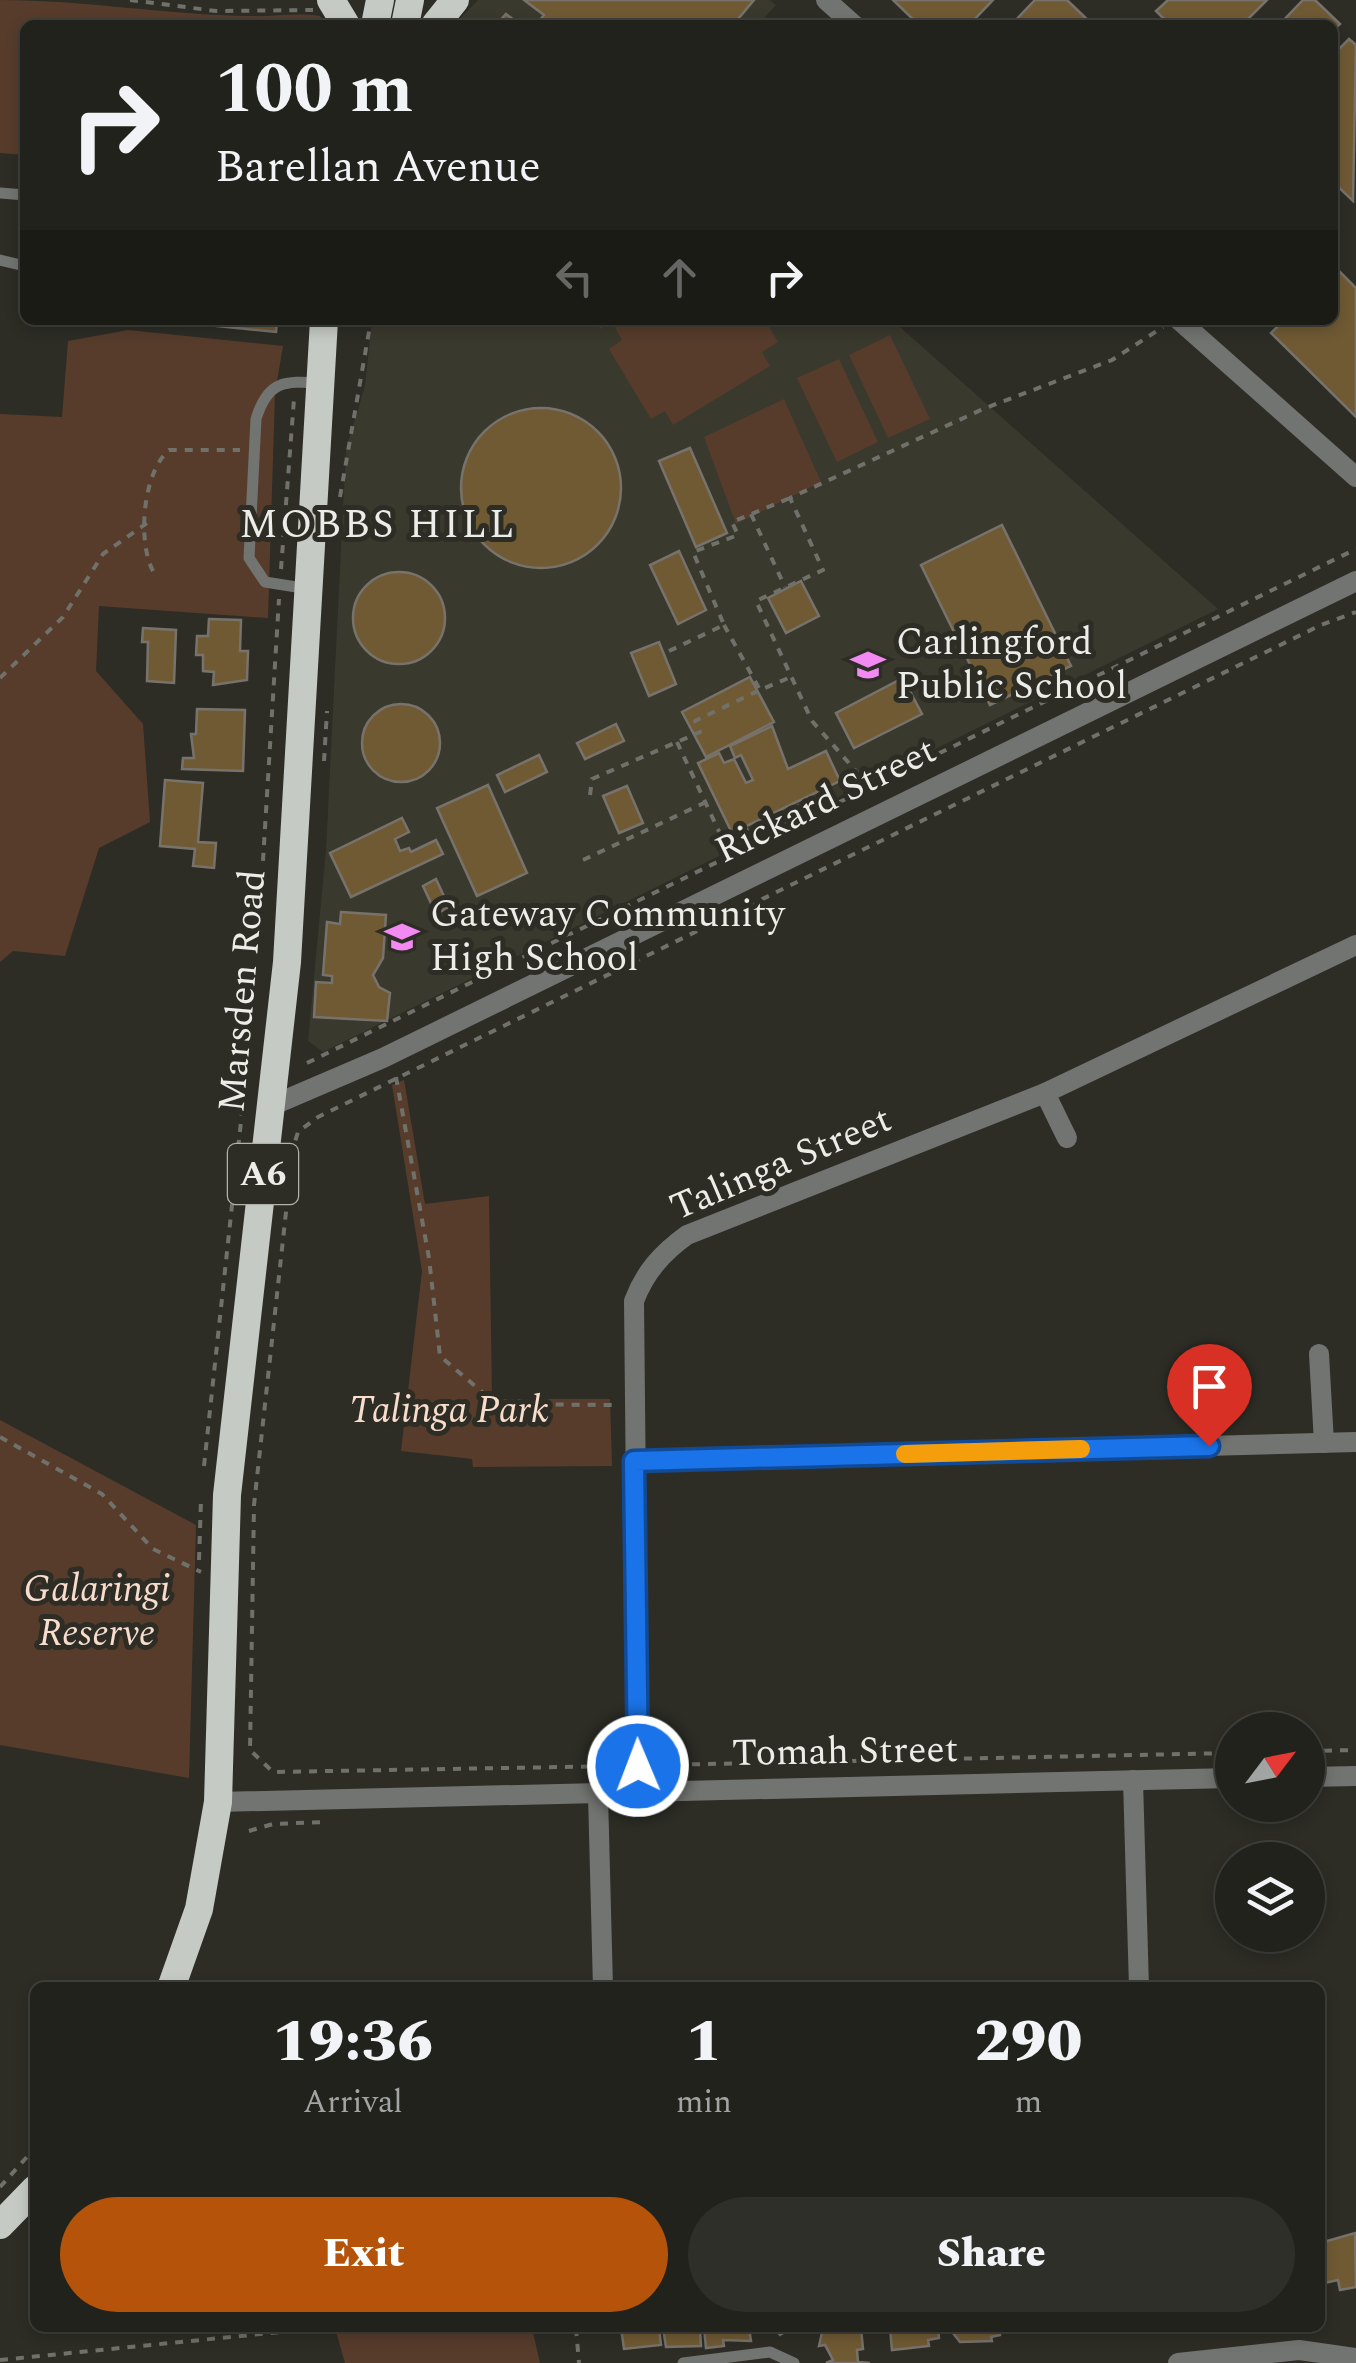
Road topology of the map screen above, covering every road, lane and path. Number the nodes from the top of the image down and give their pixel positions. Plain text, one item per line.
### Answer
1 (130, 0) edge
2 (456, 0) edge
3 (826, 0) edge
4 (335, 14) edge
5 (438, 20) edge
6 (848, 20) edge
7 (324, 325) edge
8 (336, 325) edge
9 (370, 325) edge
10 (1165, 325) edge
11 (1185, 325) edge
12 (325, 353) junction
13 (308, 383) junction
14 (255, 450) junction
15 (1356, 477) edge
16 (790, 498) junction
17 (751, 514) junction
18 (338, 515) dead end
19 (147, 524) junction
20 (1356, 549) edge
21 (153, 571) dead end
22 (1355, 584) edge
23 (280, 588) junction
24 (785, 588) junction
25 (308, 590) junction
26 (1356, 612) edge
27 (724, 625) junction
28 (669, 651) dead end
29 (792, 677) junction
30 (0, 678) edge
31 (760, 690) junction
32 (328, 699) dead end
33 (677, 742) junction
34 (324, 773) dead end
35 (861, 776) junction
36 (870, 787) junction
37 (590, 795) dead end
38 (704, 803) junction
39 (783, 814) junction
40 (789, 826) junction
41 (583, 860) dead end
42 (259, 932) dead end
43 (1356, 945) edge
44 (301, 1054) dead end
45 (394, 1076) junction
46 (1045, 1093) junction
47 (271, 1106) junction
48 (298, 1132) joint
49 (1068, 1138) dead end
50 (1319, 1354) dead end
51 (616, 1422) dead end
52 (0, 1437) edge
53 (1324, 1442) junction
54 (1356, 1442) edge
55 (634, 1461) junction
56 (224, 1582) junction
57 (250, 1750) joint
58 (1356, 1750) edge
59 (1325, 1751) edge
60 (1215, 1752) edge
61 (638, 1766) junction
62 (1356, 1776) edge
63 (1325, 1777) edge
64 (1215, 1778) edge
65 (1133, 1780) junction
66 (639, 1792) junction
67 (598, 1794) junction
68 (218, 1802) junction
69 (324, 1822) dead end
70 (249, 1831) dead end
71 (173, 1982) edge
72 (603, 1982) edge
73 (1139, 1982) edge
74 (30, 2153) edge
75 (0, 2186) edge
76 (30, 2194) edge
77 (0, 2226) edge
78 (281, 2332) edge
79 (576, 2332) edge
80 (1356, 2358) edge
81 (0, 2360) edge
82 (578, 2363) edge
83 (683, 2363) edge
84 (794, 2363) edge
85 (1178, 2363) edge

1 - 4 path
2 - 5 highway
3 - 6 street
7 - 12 highway, Marsden Road / A6
8 - 12 highway, Marsden Road / A6
9 - 18 path
10 - 16 path
11 - 15 street
12 - 13 highway, Marsden Road / A6
13 - 14 lane
13 - 23 path, Marsden Road
13 - 25 highway, Marsden Road / A6
14 - 19 path
14 - 23 lane
16 - 17 path
16 - 24 path
17 - 24 path
17 - 27 path
19 - 21 path
19 - 30 path
20 - 36 path, Rickard Street
22 - 47 street, Rickard Street
23 - 25 lane
23 - 42 path, Marsden Road
24 - 29 path
25 - 47 highway, Marsden Road / A6
26 - 45 path, Rickard Street
27 - 28 path
27 - 31 path
29 - 31 path
29 - 35 path
31 - 33 path
32 - 34 path
33 - 37 path
33 - 38 path
35 - 36 path
35 - 39 path
36 - 40 path, Rickard Street
38 - 39 path
38 - 41 path
39 - 40 path
40 - 44 path, Rickard Street
43 - 46 street, Talinga Street
45 - 48 path, Rickard Street
45 - 51 path
46 - 49 street
46 - 55 street, Talinga Street
47 - 56 highway, Marsden Road / A6
48 - 57 path, Marsden Road
50 - 53 street
52 - 56 path
53 - 54 street
53 - 55 street
55 - 61 street, Talinga Street
56 - 68 highway, Marsden Road / A6
57 - 61 path, Tomah Street
58 - 59 path
60 - 61 path, Tomah Street
61 - 66 street, Talinga Street
62 - 63 street
64 - 65 street, Tomah Street
65 - 66 street, Tomah Street
65 - 73 street
66 - 67 street, Tomah Street
67 - 68 street, Tomah Street
67 - 72 street
68 - 71 highway, Marsden Road / A6
69 - 70 path
74 - 75 path
76 - 77 highway
78 - 81 path
79 - 82 path
80 - 85 street
83 - 84 lane

